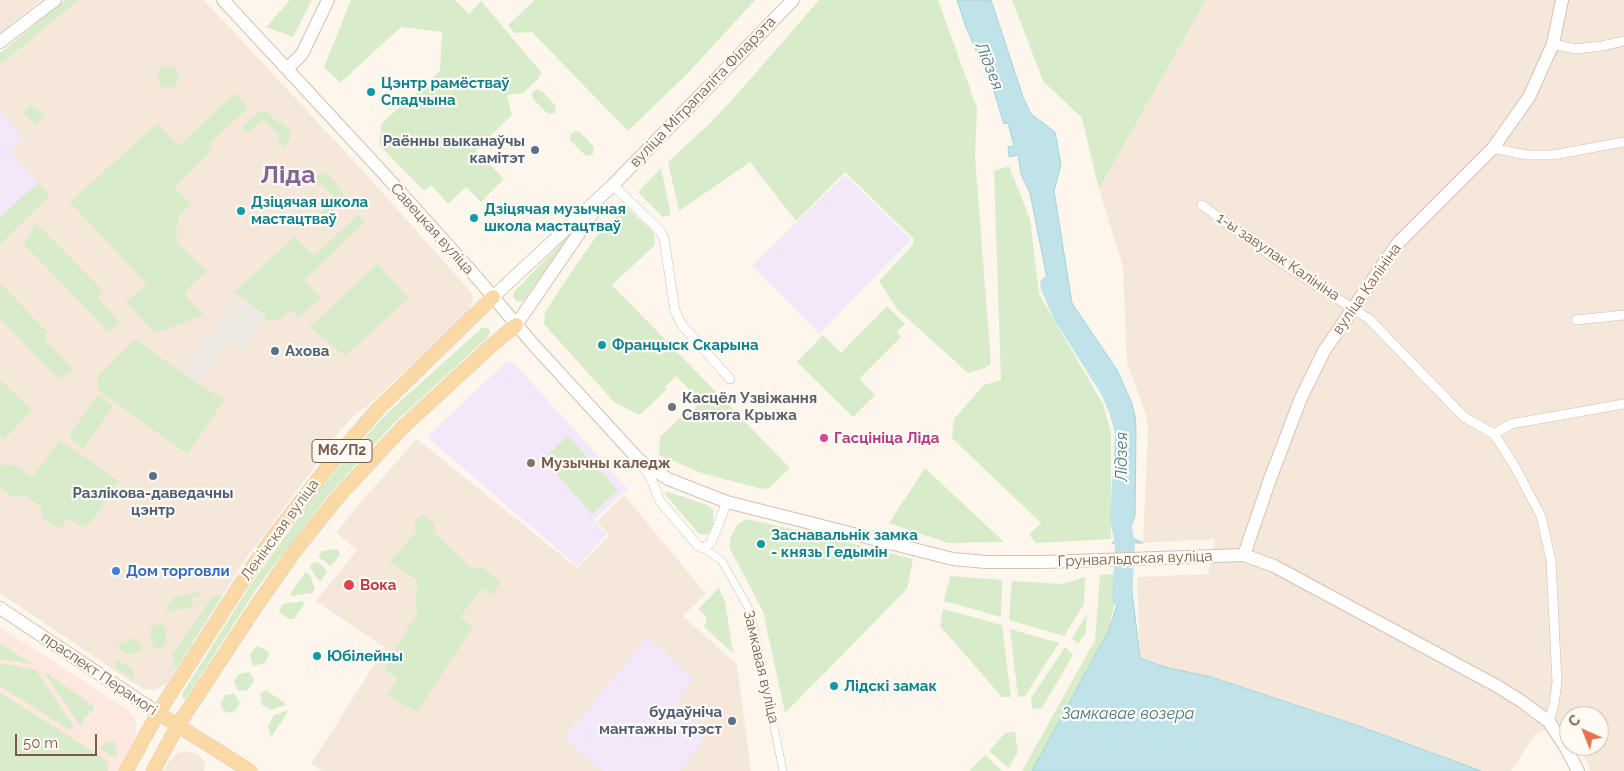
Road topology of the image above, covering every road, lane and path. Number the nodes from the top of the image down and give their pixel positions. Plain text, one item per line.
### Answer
1 (55, 0) edge
2 (223, 0) edge
3 (328, 0) edge
4 (793, 0) edge
5 (1562, 0) edge
6 (1624, 41) edge
7 (0, 42) edge
8 (1553, 44) junction
9 (287, 69) junction
10 (1624, 142) edge
11 (1493, 148) junction
12 (613, 185) junction
13 (1202, 205) dead end
14 (493, 297) junction
15 (1354, 308) junction
16 (1624, 314) edge
17 (1576, 320) dead end
18 (516, 324) junction
19 (730, 379) dead end
20 (1624, 404) edge
21 (1494, 434) junction
22 (638, 460) junction
23 (727, 502) junction
24 (703, 548) junction
25 (1244, 554) junction
26 (0, 608) edge
27 (158, 713) junction
28 (1548, 722) junction
29 (178, 725) junction
30 (126, 771) edge
31 (153, 771) edge
32 (250, 771) edge
33 (784, 771) edge
34 (1578, 771) edge

1 - 7 main road
2 - 9 main road, Савецкая вуліца
3 - 9 main road
4 - 12 main road, вуліца Мітрапаліта Філарэта
5 - 8 main road, вуліца Калініна
6 - 8 street
8 - 11 main road, вуліца Калініна
9 - 14 main road, Савецкая вуліца
10 - 11 street
11 - 15 main road, вуліца Калініна
12 - 14 main road, вуліца Мітрапаліта Філарэта
12 - 18 main road, вуліца Мітрапаліта Філарэта
12 - 19 street
13 - 15 street, 1-ы завулак Калініна
14 - 18 main road, Савецкая вуліца
14 - 27 main road, Ленінская вуліца / М6/П2
15 - 21 street, 1-ы завулак Калініна
15 - 25 main road, вуліца Калініна
16 - 17 street
18 - 22 main road, Савецкая вуліца
18 - 29 main road, Ленінская вуліца / М6/П2
20 - 21 street
21 - 28 street
22 - 23 main road, Грунвальдская вуліца
22 - 24 street, Замкавая вуліца
23 - 24 street
23 - 25 main road, Грунвальдская вуліца
24 - 33 street, Замкавая вуліца
25 - 28 main road, Грунвальдская вуліца
26 - 27 main road, праспект Перамогі
27 - 29 main road, праспект Перамогі
27 - 30 main road, Ленінская вуліца / М6/П2
28 - 34 main road, Грунвальдская вуліца
29 - 31 main road, Ленінская вуліца / М6/П2
29 - 32 main road, праспект Перамогі

